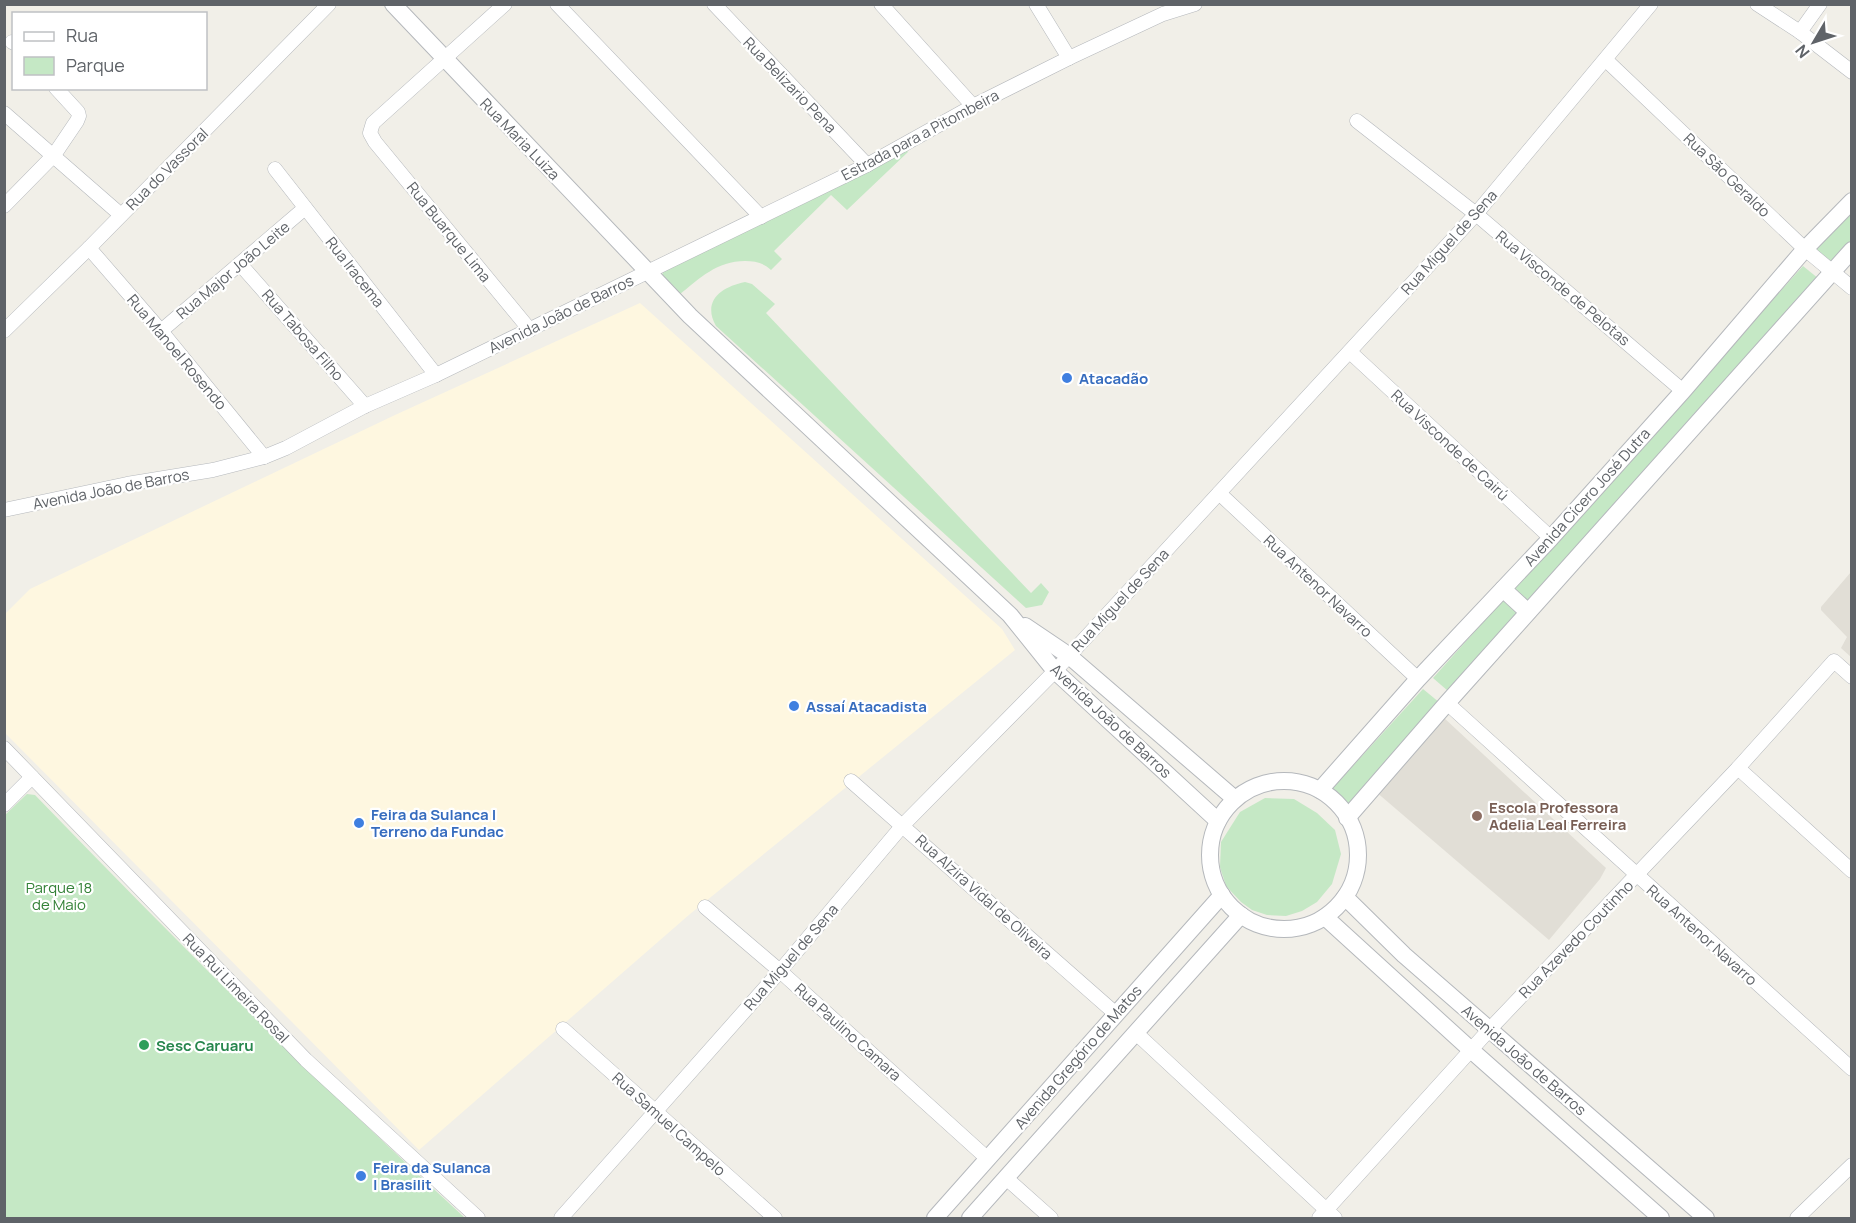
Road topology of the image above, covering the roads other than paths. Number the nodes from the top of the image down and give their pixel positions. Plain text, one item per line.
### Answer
1 (329, 4) edge
2 (393, 4) edge
3 (505, 4) edge
4 (557, 4) edge
5 (714, 4) edge
6 (1036, 4) edge
7 (1195, 4) edge
8 (1757, 4) edge
9 (1820, 4) edge
10 (887, 6) edge
11 (1645, 7) edge
12 (1800, 32) junction
13 (1069, 58) junction
14 (445, 60) junction
15 (1606, 60) junction
16 (1851, 72) edge
17 (59, 90) edge
18 (973, 106) junction
19 (4, 113) edge
20 (1357, 121) dead end
21 (54, 155) junction
22 (867, 165) junction
23 (274, 169) dead end
24 (1851, 201) edge
25 (4, 206) edge
26 (305, 208) junction
27 (1476, 214) junction
28 (122, 215) junction
29 (761, 217) junction
30 (89, 248) junction
31 (1805, 249) junction
32 (1851, 250) edge
33 (240, 264) junction
34 (648, 272) junction
35 (1832, 272) junction
36 (1851, 288) edge
37 (530, 330) junction
38 (4, 331) edge
39 (161, 331) junction
40 (1350, 352) junction
41 (436, 375) junction
42 (1683, 391) junction
43 (365, 406) junction
44 (264, 457) junction
45 (1219, 493) junction
46 (4, 510) edge
47 (1551, 538) junction
48 (1503, 589) junction
49 (1528, 612) junction
50 (1010, 615) junction
51 (1068, 656) junction
52 (1055, 671) junction
53 (1851, 677) edge
54 (1418, 679) junction
55 (1447, 703) junction
56 (7, 755) edge
57 (1738, 768) junction
58 (32, 777) junction
59 (851, 781) dead end
60 (1320, 790) junction
61 (1235, 800) junction
62 (4, 805) edge
63 (1347, 818) junction
64 (1218, 821) junction
65 (903, 825) junction
66 (1851, 871) edge
67 (1636, 875) junction
68 (1222, 895) junction
69 (1345, 897) junction
70 (705, 907) dead end
71 (1241, 915) junction
72 (1325, 917) junction
73 (780, 971) junction
74 (1116, 1014) junction
75 (563, 1029) dead end
76 (1489, 1030) junction
77 (1136, 1033) junction
78 (1471, 1050) junction
79 (1851, 1069) edge
80 (656, 1113) junction
81 (988, 1159) junction
82 (1851, 1166) edge
83 (1006, 1178) junction
84 (1327, 1216) edge
85 (478, 1218) edge
86 (561, 1218) edge
87 (775, 1218) edge
88 (935, 1218) edge
89 (970, 1218) edge
90 (1051, 1218) edge
91 (1661, 1218) edge
92 (1706, 1218) edge
93 (1797, 1218) edge

1 - 28 street, Rua do Vassoral
2 - 14 street, Rua Maria Luiza
3 - 14 street
4 - 29 street
5 - 22 street, Rua Belizario Pena
6 - 13 street
7 - 13 street, Estrada para a Pitombeira
8 - 12 street
9 - 12 street
10 - 18 street
11 - 15 street, Rua Miguel de Sena
12 - 16 street
13 - 18 street, Estrada para a Pitombeira
14 - 34 street, Rua Maria Luiza
14 - 37 street, Rua Buarque Lima
15 - 27 street, Rua Miguel de Sena
15 - 31 street, Rua São Geraldo
17 - 21 street
18 - 22 street, Estrada para a Pitombeira
19 - 21 street
20 - 27 street, Rua Visconde de Pelotas
21 - 25 street
21 - 28 street
22 - 29 street, Estrada para a Pitombeira
23 - 26 street, Rua Iracema
24 - 31 street, Avenida Cícero José Dutra
26 - 33 street, Rua Major João Leite
26 - 41 street, Rua Iracema
27 - 40 street, Rua Miguel de Sena
27 - 42 street, Rua Visconde de Pelotas
28 - 30 street, Rua do Vassoral
29 - 34 street, Estrada para a Pitombeira
30 - 38 street, Rua do Vassoral
30 - 39 street, Rua Manoel Rosendo
31 - 35 street, Rua São Geraldo
31 - 42 street, Avenida Cícero José Dutra
32 - 35 street
33 - 39 street, Rua Major João Leite
33 - 43 street, Rua Tabosa Filho
34 - 37 street, Avenida João de Barros
34 - 50 street, Avenida João de Barros
35 - 36 street, Rua São Geraldo
35 - 49 street
37 - 41 street, Avenida João de Barros
39 - 44 street, Rua Manoel Rosendo
40 - 45 street, Rua Miguel de Sena
40 - 47 street, Rua Visconde de Cairú
41 - 43 street, Avenida João de Barros
42 - 47 street, Avenida Cícero José Dutra
43 - 44 street, Avenida João de Barros
44 - 46 street, Avenida João de Barros
45 - 51 street, Rua Miguel de Sena
45 - 54 street, Rua Antenor Navarro
47 - 48 street, Avenida Cícero José Dutra
48 - 49 street
48 - 54 street, Avenida Cícero José Dutra
49 - 55 street
50 - 51 street, Avenida João de Barros
50 - 52 street, Avenida João de Barros
51 - 52 street, Rua Miguel de Sena
51 - 61 street, Avenida João de Barros
52 - 64 street, Avenida João de Barros
52 - 65 street, Rua Miguel de Sena
53 - 57 street, Rua Azevedo Coutinho
54 - 60 street, Avenida Cícero José Dutra
55 - 63 street
55 - 67 street, Rua Antenor Navarro
56 - 58 street, Rua Rui Limeira Rosal
57 - 66 street
57 - 67 street, Rua Azevedo Coutinho
58 - 62 street
58 - 85 street, Rua Rui Limeira Rosal
59 - 65 street, Rua Alzira Vidal de Oliveira
60 - 61 street
60 - 63 street
61 - 64 street
63 - 69 street
64 - 68 street
65 - 73 street, Rua Miguel de Sena
65 - 74 street, Rua Alzira Vidal de Oliveira
67 - 76 street, Rua Azevedo Coutinho
67 - 79 street, Rua Antenor Navarro
68 - 71 street
68 - 74 street, Avenida Gregório de Matos
69 - 72 street
69 - 76 street, Avenida João de Barros
70 - 73 street, Rua Paulino Camara
71 - 72 street
71 - 77 street, Avenida Gregório de Matos
72 - 78 street, Avenida João de Barros
73 - 80 street, Rua Miguel de Sena
73 - 81 street, Rua Paulino Camara
74 - 81 street, Avenida Gregório de Matos
75 - 80 street, Rua Samuel Campelo
76 - 78 street, Rua Azevedo Coutinho
76 - 92 street, Avenida João de Barros
77 - 83 street, Avenida Gregório de Matos
77 - 84 street
78 - 84 street, Rua Azevedo Coutinho
78 - 91 street, Avenida João de Barros
80 - 86 street, Rua Miguel de Sena
80 - 87 street, Rua Samuel Campelo
81 - 88 street, Avenida Gregório de Matos
82 - 93 street
83 - 89 street, Avenida Gregório de Matos
83 - 90 street

